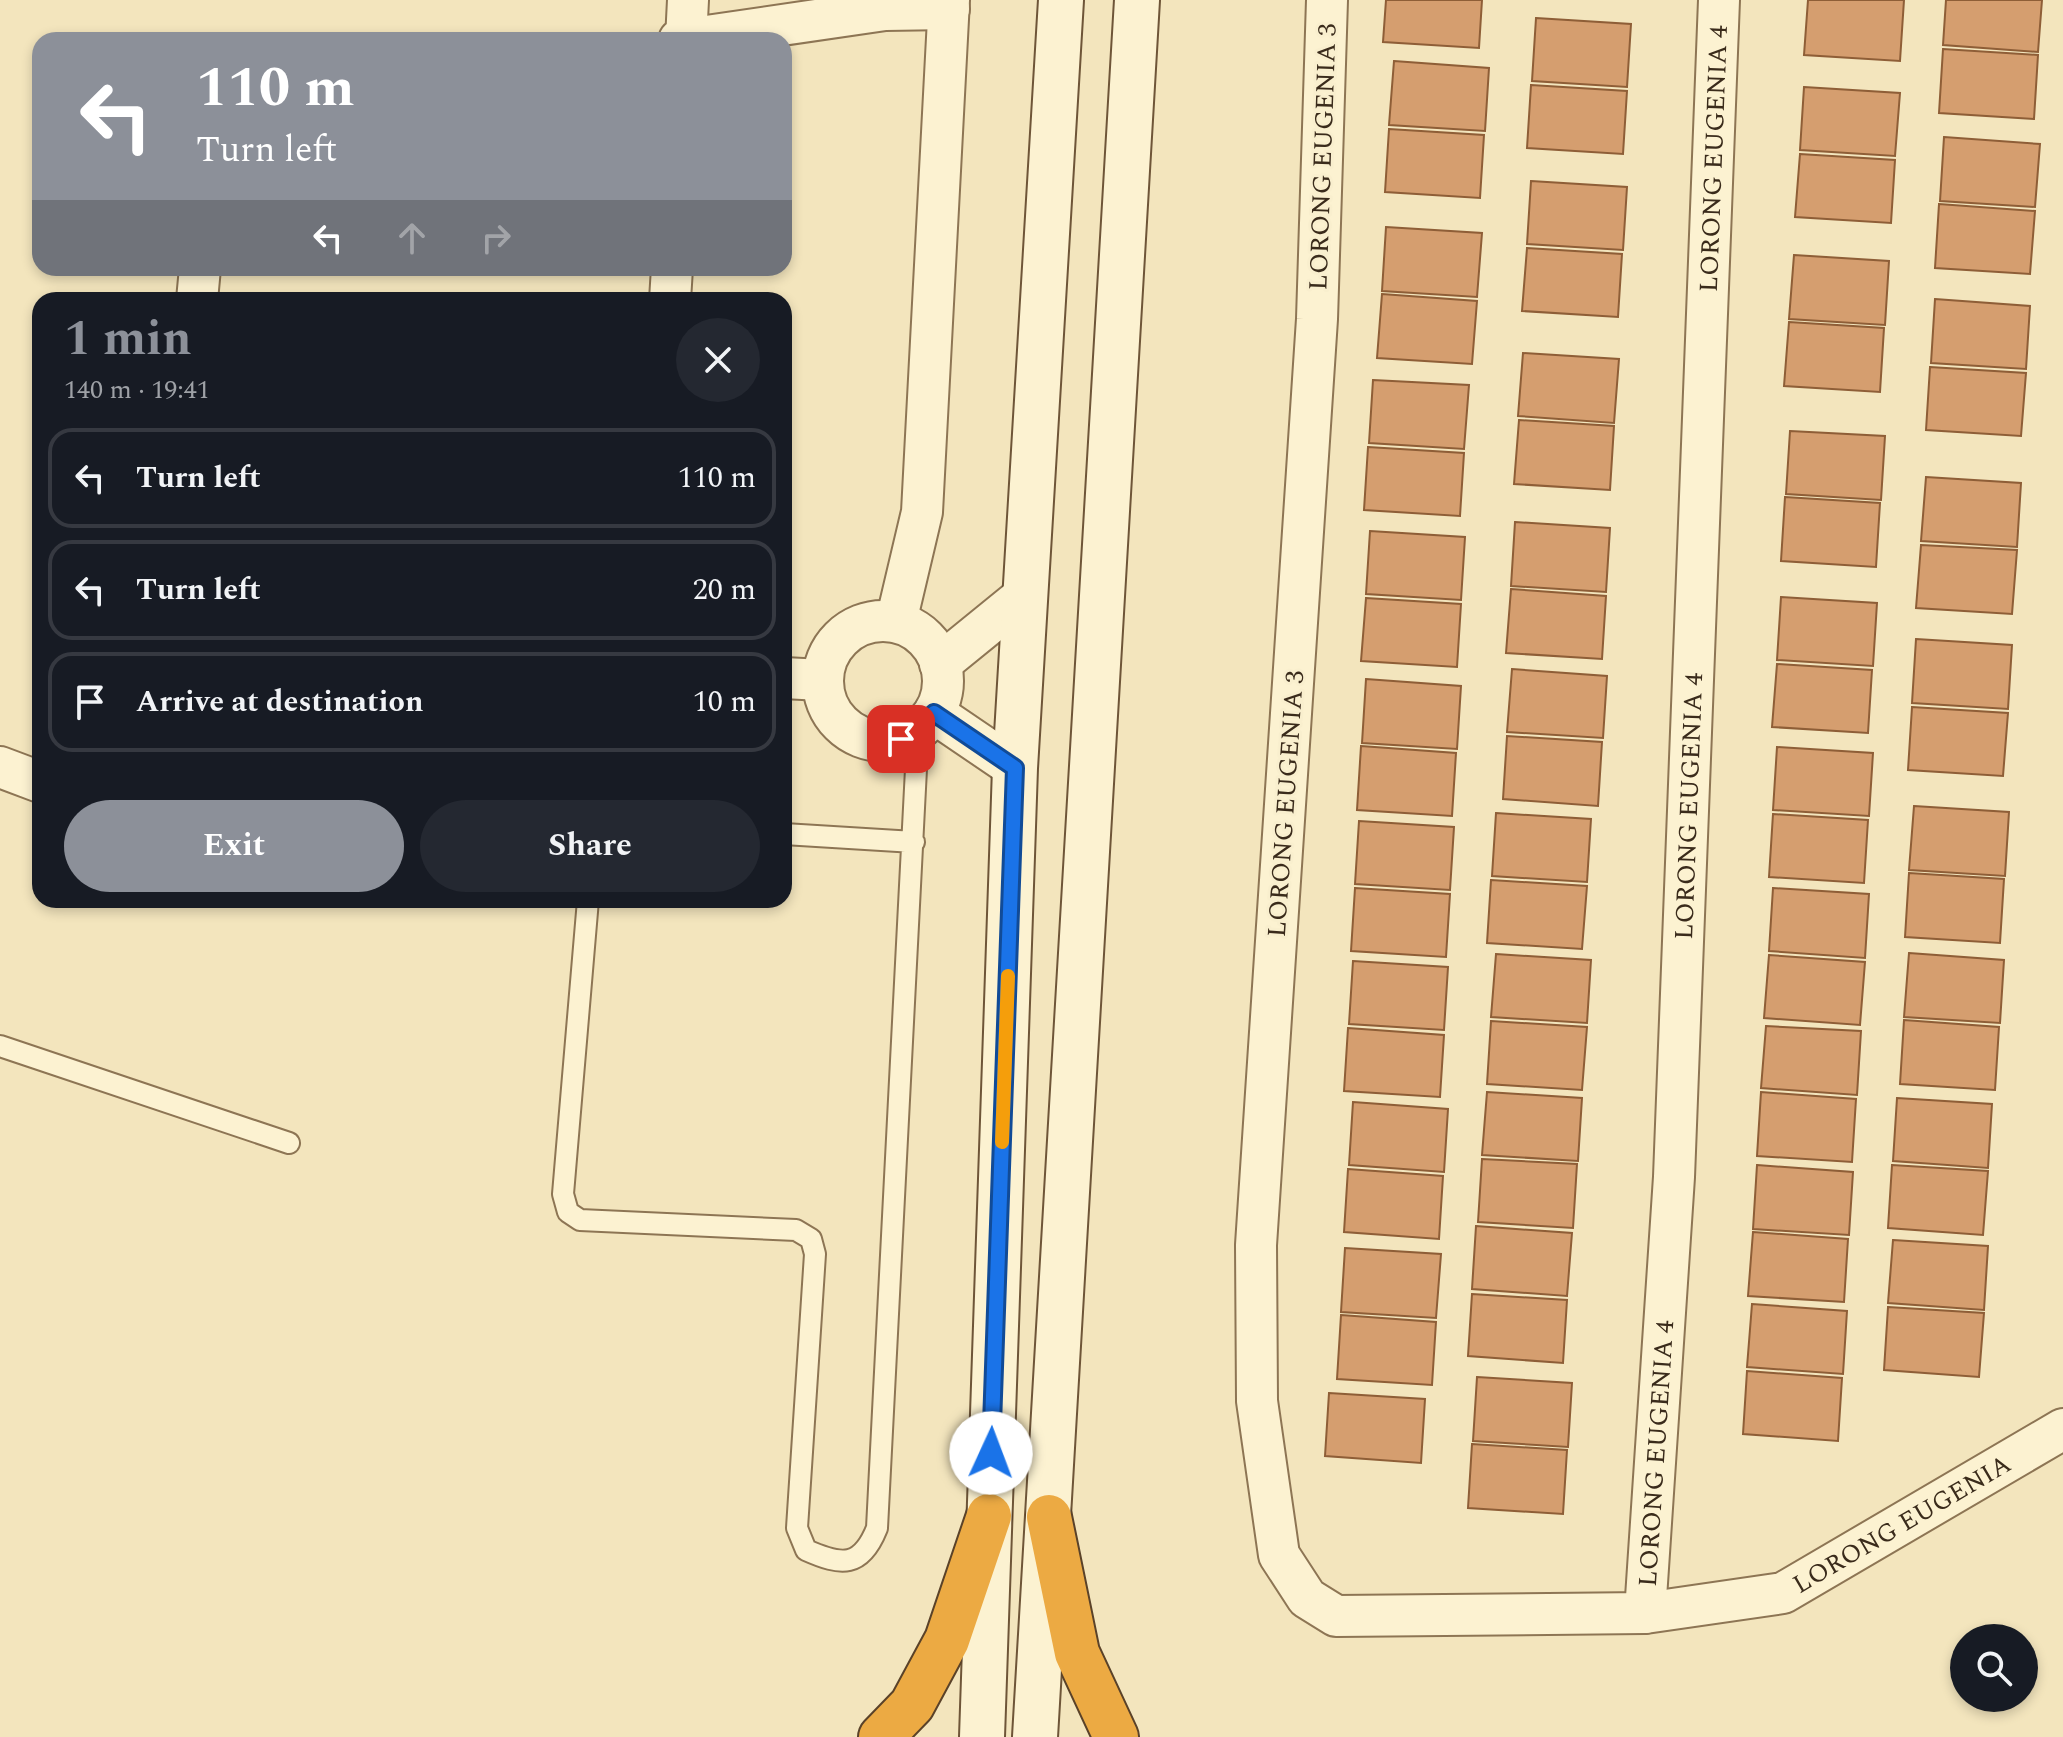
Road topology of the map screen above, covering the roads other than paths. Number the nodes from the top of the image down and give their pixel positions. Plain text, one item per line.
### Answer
1 (1061, 0) edge
2 (1137, 0) edge
3 (1327, 0) edge
4 (1719, 0) edge
5 (949, 5) edge
6 (685, 30) edge
7 (1026, 594) junction
8 (896, 622) junction
9 (940, 664) junction
10 (803, 679) edge
11 (926, 721) junction
12 (0, 767) edge
13 (1015, 768) junction
14 (32, 779) edge
15 (792, 834) edge
16 (914, 842) junction
17 (587, 908) edge
18 (0, 1046) edge
19 (289, 1143) dead end
20 (2063, 1429) edge
21 (989, 1516) junction
22 (1049, 1517) junction
23 (1307, 1598) joint
24 (1645, 1613) junction
25 (881, 1737) edge
26 (982, 1737) edge
27 (1035, 1737) edge
28 (1116, 1737) edge

1 - 7 street
2 - 22 street
3 - 23 street, LORONG EUGENIA 3
4 - 24 street, LORONG EUGENIA 4
5 - 6 street
5 - 8 street
7 - 9 street
7 - 13 street
8 - 9 street
8 - 10 street
9 - 11 street
10 - 11 street
11 - 13 street
11 - 16 lane
12 - 14 street
13 - 21 street
15 - 16 lane
16 - 17 lane
18 - 19 lane
20 - 24 street, LORONG EUGENIA
21 - 25 highway
21 - 26 street
22 - 27 street
22 - 28 highway
23 - 24 street, LORONG EUGENIA

